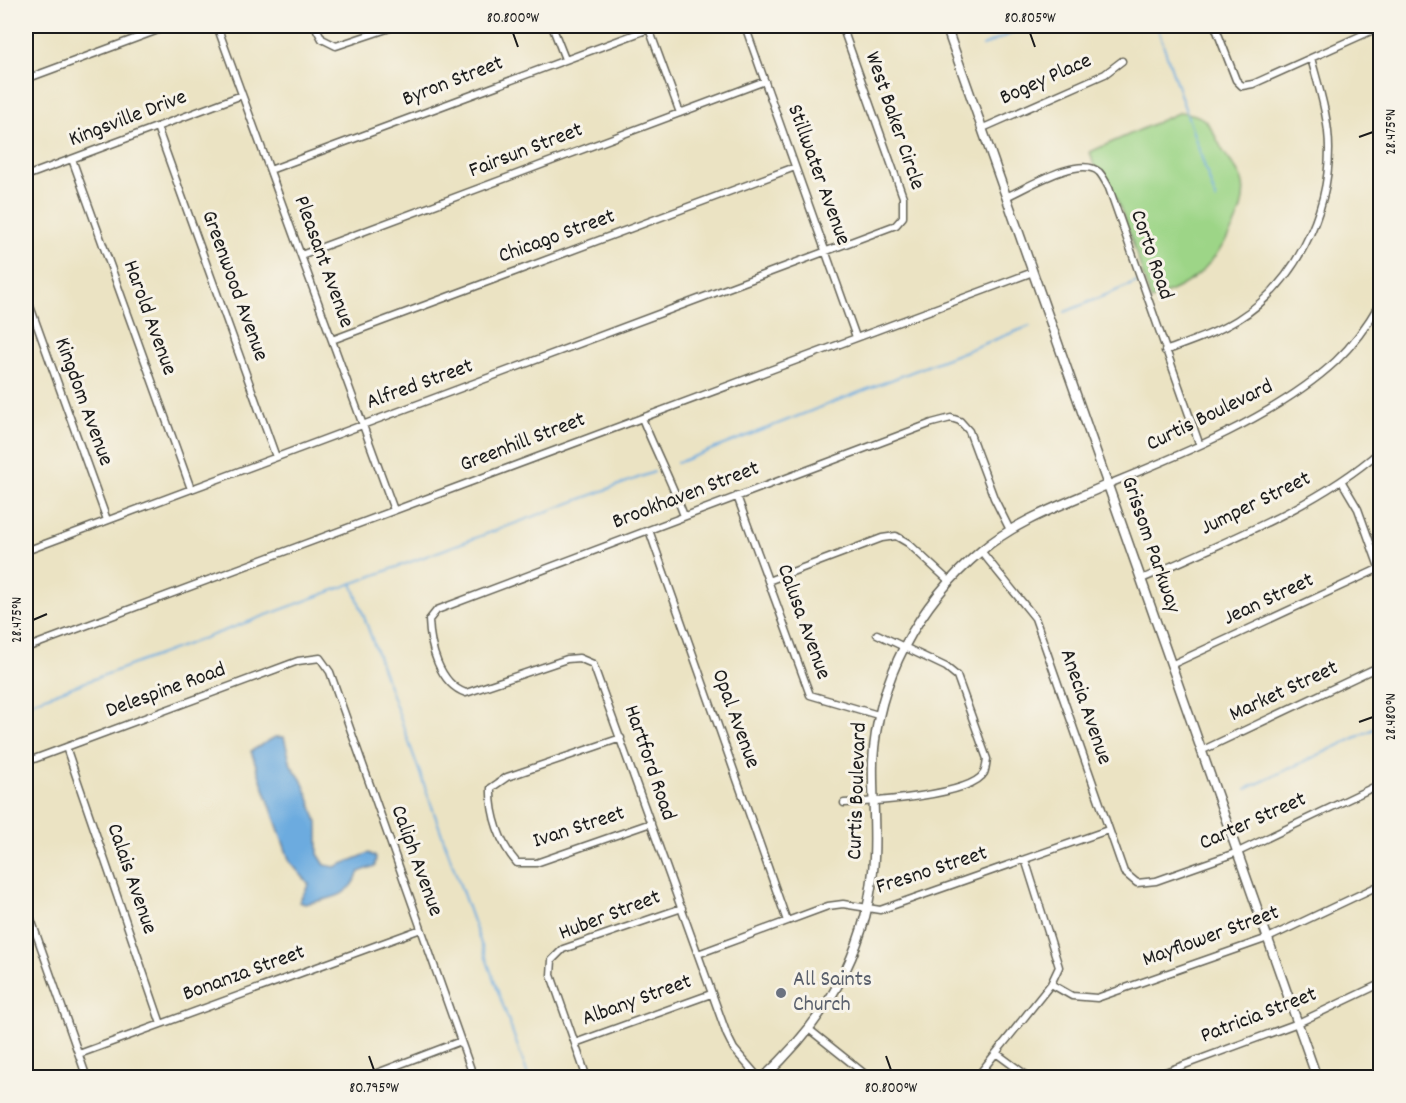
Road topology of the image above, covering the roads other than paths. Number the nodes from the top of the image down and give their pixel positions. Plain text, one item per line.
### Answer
1 (169, 26) edge
2 (217, 26) edge
3 (315, 26) edge
4 (396, 26) edge
5 (552, 26) edge
6 (745, 26) edge
7 (842, 26) edge
8 (946, 26) edge
9 (1215, 26) edge
10 (649, 27) edge
11 (1380, 27) edge
12 (1311, 58) junction
13 (565, 59) junction
14 (1122, 61) dead end
15 (26, 79) edge
16 (765, 81) junction
17 (242, 95) junction
18 (680, 113) junction
19 (157, 127) junction
20 (983, 128) junction
21 (72, 159) junction
22 (795, 167) junction
23 (270, 170) junction
24 (26, 176) edge
25 (1008, 196) junction
26 (827, 253) junction
27 (301, 255) junction
28 (1033, 272) junction
29 (26, 295) edge
30 (1380, 303) edge
31 (856, 338) junction
32 (332, 340) junction
33 (1165, 351) junction
34 (642, 418) junction
35 (362, 426) junction
36 (1199, 443) junction
37 (1380, 451) edge
38 (276, 457) junction
39 (1342, 482) junction
40 (1109, 484) junction
41 (191, 489) junction
42 (737, 496) junction
43 (394, 510) junction
44 (684, 516) junction
45 (107, 520) junction
46 (649, 530) junction
47 (1010, 530) junction
48 (26, 551) edge
49 (981, 551) junction
50 (1380, 569) edge
51 (1142, 579) junction
52 (768, 581) junction
53 (949, 582) junction
54 (429, 620) joint
55 (877, 634) dead end
56 (903, 647) junction
57 (26, 648) edge
58 (320, 658) joint
59 (1173, 664) junction
60 (1380, 666) edge
61 (878, 715) junction
62 (621, 738) junction
63 (66, 747) junction
64 (1203, 750) junction
65 (26, 762) edge
66 (1380, 784) edge
67 (872, 802) junction
68 (844, 803) dead end
69 (651, 823) junction
70 (1108, 830) junction
71 (1238, 852) junction
72 (1025, 859) junction
73 (1137, 883) joint
74 (1380, 885) edge
75 (26, 905) edge
76 (682, 908) junction
77 (866, 908) junction
78 (788, 921) junction
79 (421, 929) junction
80 (1268, 938) junction
81 (698, 954) junction
82 (1052, 984) junction
83 (1380, 984) edge
84 (711, 994) junction
85 (161, 1023) junction
86 (1298, 1023) junction
87 (810, 1030) junction
88 (461, 1041) junction
89 (575, 1043) junction
90 (996, 1053) junction
91 (79, 1054) junction
92 (377, 1075) edge
93 (87, 1077) edge
94 (364, 1077) edge
95 (474, 1077) edge
96 (587, 1077) edge
97 (761, 1077) edge
98 (870, 1077) edge
99 (976, 1077) edge
100 (1030, 1077) edge
101 (1149, 1077) edge
102 (1317, 1077) edge

1 - 15 street
2 - 17 street, Pleasant Avenue
3 - 4 street
5 - 13 street
6 - 16 street, Stillwater Avenue
7 - 26 street, West Baker Circle
8 - 20 main road, Grissom Parkway
9 - 12 street
10 - 13 street, Byron Street
10 - 18 street
11 - 12 street
12 - 33 street
13 - 23 street, Byron Street
14 - 20 street, Bogey Place
16 - 18 street, Fairsun Street
16 - 22 street, Stillwater Avenue
17 - 19 street, Kingsville Drive
17 - 23 street, Pleasant Avenue
18 - 27 street, Fairsun Street
19 - 21 street, Kingsville Drive
19 - 38 street, Greenwood Avenue
20 - 25 main road, Grissom Parkway
21 - 24 street, Kingsville Drive
21 - 41 street, Harold Avenue
22 - 26 street, Stillwater Avenue
22 - 32 street, Chicago Street
23 - 27 street, Pleasant Avenue
25 - 28 main road, Grissom Parkway
25 - 33 street, Corto Road
26 - 31 street, Stillwater Avenue
26 - 35 street, Alfred Street
27 - 32 street, Pleasant Avenue
28 - 31 street, Greenhill Street
28 - 40 main road, Grissom Parkway
29 - 45 street, Kingdom Avenue
30 - 36 street, Curtis Boulevard
31 - 34 street, Greenhill Street
32 - 35 street, Pleasant Avenue
33 - 36 street, Corto Road
34 - 43 street, Greenhill Street
34 - 44 street
35 - 38 street, Alfred Street
35 - 43 street, Pleasant Avenue
36 - 40 street, Curtis Boulevard
37 - 39 street, Jumper Street
38 - 41 street, Alfred Street
39 - 50 street
39 - 51 street, Jumper Street
40 - 47 main road, Curtis Boulevard
40 - 51 main road, Grissom Parkway
41 - 45 street, Alfred Street
42 - 44 street, Brookhaven Street
42 - 47 street, Brookhaven Street
42 - 52 street, Calusa Avenue
43 - 57 street, Greenhill Street
44 - 46 street, Brookhaven Street
45 - 48 street, Alfred Street
46 - 54 street, Brookhaven Street
46 - 78 street, Opal Avenue
47 - 49 main road, Curtis Boulevard
49 - 53 main road, Curtis Boulevard
49 - 70 street, Anecia Avenue
50 - 59 street, Jean Street
51 - 59 main road, Grissom Parkway
52 - 53 street
52 - 61 street, Calusa Avenue
53 - 56 main road, Curtis Boulevard
54 - 62 street, Hartford Road
55 - 56 street
56 - 61 main road, Curtis Boulevard
56 - 67 street
58 - 63 street, Delespine Road
58 - 79 street, Caliph Avenue
59 - 64 main road, Grissom Parkway
60 - 64 street, Market Street
61 - 67 main road, Curtis Boulevard
62 - 69 street, Hartford Road
62 - 69 street, Ivan Street
63 - 65 street, Delespine Road
63 - 85 street, Calais Avenue
64 - 71 main road, Grissom Parkway
66 - 71 street, Carter Street
67 - 68 street
67 - 77 main road, Curtis Boulevard
69 - 76 street, Hartford Road
70 - 72 street, Fresno Street
70 - 73 street, Anecia Avenue
71 - 73 street, Carter Street
71 - 80 main road, Grissom Parkway
72 - 77 street, Fresno Street
72 - 82 street
74 - 80 street, Mayflower Street
75 - 91 street
76 - 81 street, Hartford Road
76 - 89 street, Huber Street
77 - 78 street, Fresno Street
77 - 87 main road, Curtis Boulevard
78 - 81 street, Fresno Street
79 - 85 street, Bonanza Street
79 - 88 street, Caliph Avenue
80 - 82 street, Mayflower Street
80 - 86 main road, Grissom Parkway
81 - 84 street, Hartford Road
82 - 90 street
83 - 86 street, Patricia Street
84 - 89 street, Albany Street
84 - 97 street, Hartford Road
85 - 91 street, Bonanza Street
86 - 101 street, Patricia Street
86 - 102 main road, Grissom Parkway
87 - 97 main road, Curtis Boulevard
87 - 98 street
88 - 92 street
88 - 95 street, Caliph Avenue
89 - 96 street
90 - 99 street
90 - 100 street
91 - 93 street
92 - 94 street

